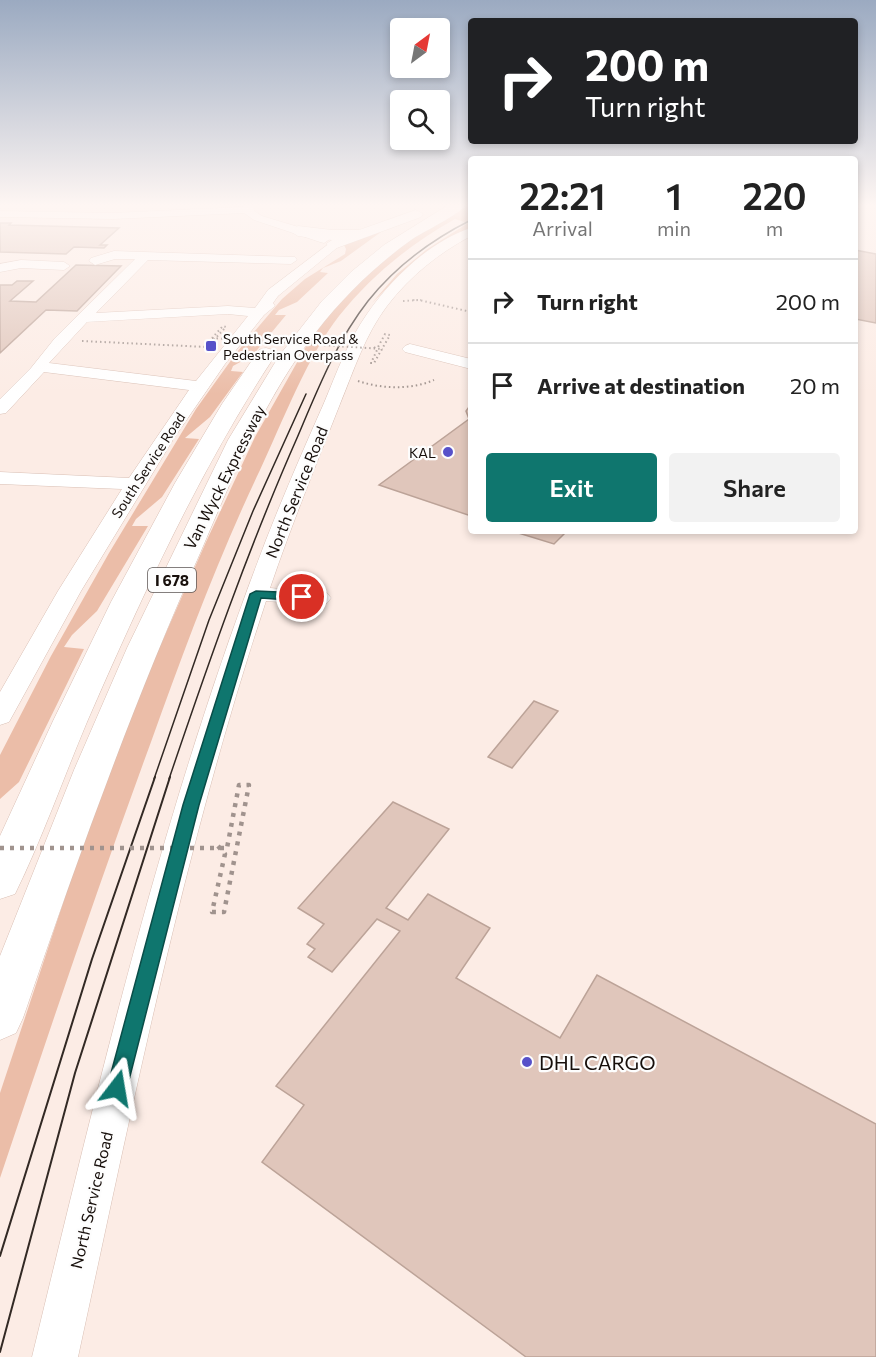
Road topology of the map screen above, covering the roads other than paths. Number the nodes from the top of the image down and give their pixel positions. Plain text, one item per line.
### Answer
1 (62, 267) edge
2 (134, 267) edge
3 (316, 267) edge
4 (345, 267) edge
5 (367, 267) edge
6 (418, 267) edge
7 (50, 278) dead end
8 (259, 312) junction
9 (83, 318) junction
10 (410, 349) dead end
11 (468, 363) edge
12 (40, 367) junction
13 (200, 386) junction
14 (0, 409) edge
15 (0, 478) edge
16 (135, 484) junction
17 (256, 594) junction
18 (319, 598) dead end
19 (0, 716) edge
20 (0, 882) edge
21 (0, 1018) edge
22 (55, 1357) edge

1 - 7 street
2 - 9 street
3 - 8 street, South Service Road
4 - 20 highway, Van Wyck Expressway / I 678
5 - 21 highway, Van Wyck Expressway / I 678
6 - 17 street, North Service Road
8 - 9 street
8 - 13 street, South Service Road
9 - 12 street
10 - 11 street
12 - 13 street
12 - 14 street
13 - 16 street, South Service Road
15 - 16 street
16 - 19 street, South Service Road
17 - 18 street
17 - 22 street, North Service Road

